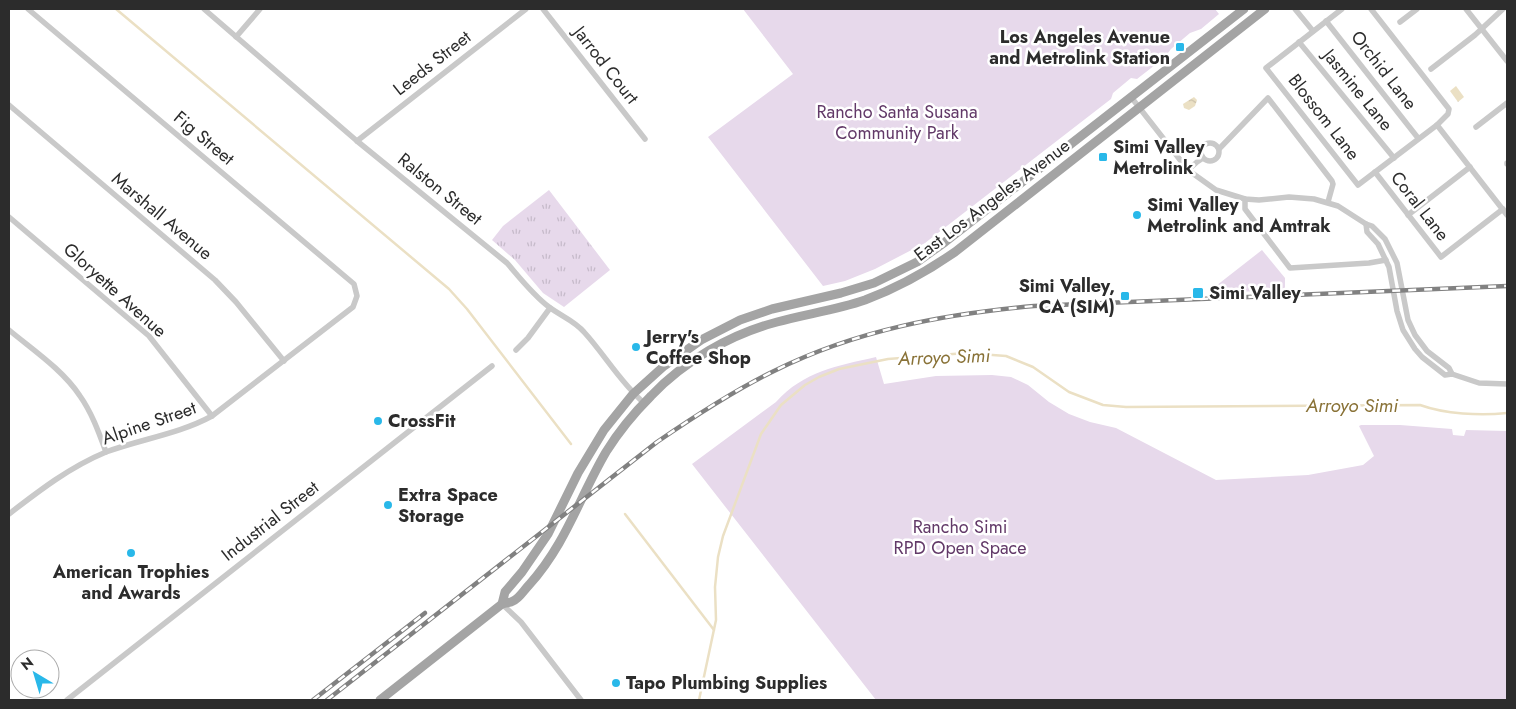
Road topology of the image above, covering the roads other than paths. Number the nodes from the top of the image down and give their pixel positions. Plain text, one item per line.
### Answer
1 (28, 9) edge
2 (204, 9) edge
3 (260, 9) edge
4 (526, 9) edge
5 (543, 9) edge
6 (1244, 9) edge
7 (1265, 9) edge
8 (1295, 9) edge
9 (1342, 9) edge
10 (1371, 9) edge
11 (1417, 9) edge
12 (1466, 9) edge
13 (1503, 9) edge
14 (1326, 21) junction
15 (1400, 22) dead end
16 (1481, 28) junction
17 (1313, 31) junction
18 (236, 37) junction
19 (1299, 42) junction
20 (1507, 61) edge
21 (1431, 69) dead end
22 (1131, 97) junction
23 (1507, 103) edge
24 (9, 105) edge
25 (1139, 107) junction
26 (1437, 125) junction
27 (1476, 128) dead end
28 (1418, 138) junction
29 (645, 139) dead end
30 (357, 141) junction
31 (1219, 149) junction
32 (1203, 158) junction
33 (1394, 158) junction
34 (1470, 167) junction
35 (1188, 170) junction
36 (1375, 172) junction
37 (1245, 199) junction
38 (1328, 202) junction
39 (1503, 209) junction
40 (1408, 215) junction
41 (1507, 215) edge
42 (9, 217) edge
43 (1366, 224) junction
44 (1386, 260) junction
45 (357, 293) joint
46 (550, 308) junction
47 (9, 330) edge
48 (516, 350) dead end
49 (284, 361) junction
50 (492, 366) dead end
51 (1452, 374) junction
52 (1507, 384) edge
53 (633, 394) junction
54 (644, 404) junction
55 (212, 416) junction
56 (106, 452) junction
57 (9, 514) edge
58 (502, 604) junction
59 (67, 700) edge
60 (380, 700) edge
61 (581, 700) edge

1 - 45 street, Fig Street
2 - 18 street, Ralston Street
3 - 18 street
4 - 30 street, Leeds Street
5 - 29 street, Jarrod Court
6 - 22 main road, East Los Angeles Avenue
7 - 25 main road, East Los Angeles Avenue
8 - 17 street
9 - 14 street
10 - 26 street
11 - 15 street
12 - 16 street
13 - 16 street
14 - 17 street
14 - 28 street, Orchid Lane
16 - 20 street
16 - 21 street
17 - 19 street
18 - 30 street, Ralston Street
19 - 33 street, Jasmine Lane
19 - 36 street, Blossom Lane
22 - 25 street
22 - 53 main road, East Los Angeles Avenue
23 - 27 street
24 - 49 street, Marshall Avenue
25 - 35 street
25 - 54 main road, East Los Angeles Avenue
26 - 28 street
26 - 34 street
28 - 33 street
30 - 46 street, Ralston Street
31 - 32 street
31 - 32 street
31 - 38 street
32 - 35 street
33 - 36 street
34 - 39 street
34 - 40 street
35 - 37 street
36 - 40 street, Coral Lane
37 - 38 street
37 - 44 street
38 - 43 street
39 - 40 street, Coral Lane
39 - 41 street
42 - 55 street, Gloryette Avenue
43 - 44 street
43 - 51 street
44 - 51 street
45 - 49 street, Alpine Street
46 - 48 street
46 - 53 street, Ralston Street
47 - 56 street
49 - 55 street, Alpine Street
50 - 59 street, Industrial Street
51 - 52 street
53 - 54 street, Ralston Street
53 - 58 main road, East Los Angeles Avenue
54 - 58 main road, East Los Angeles Avenue
55 - 56 street, Alpine Street
56 - 57 street, Alpine Street
58 - 60 main road, East Los Angeles Avenue
58 - 61 street

